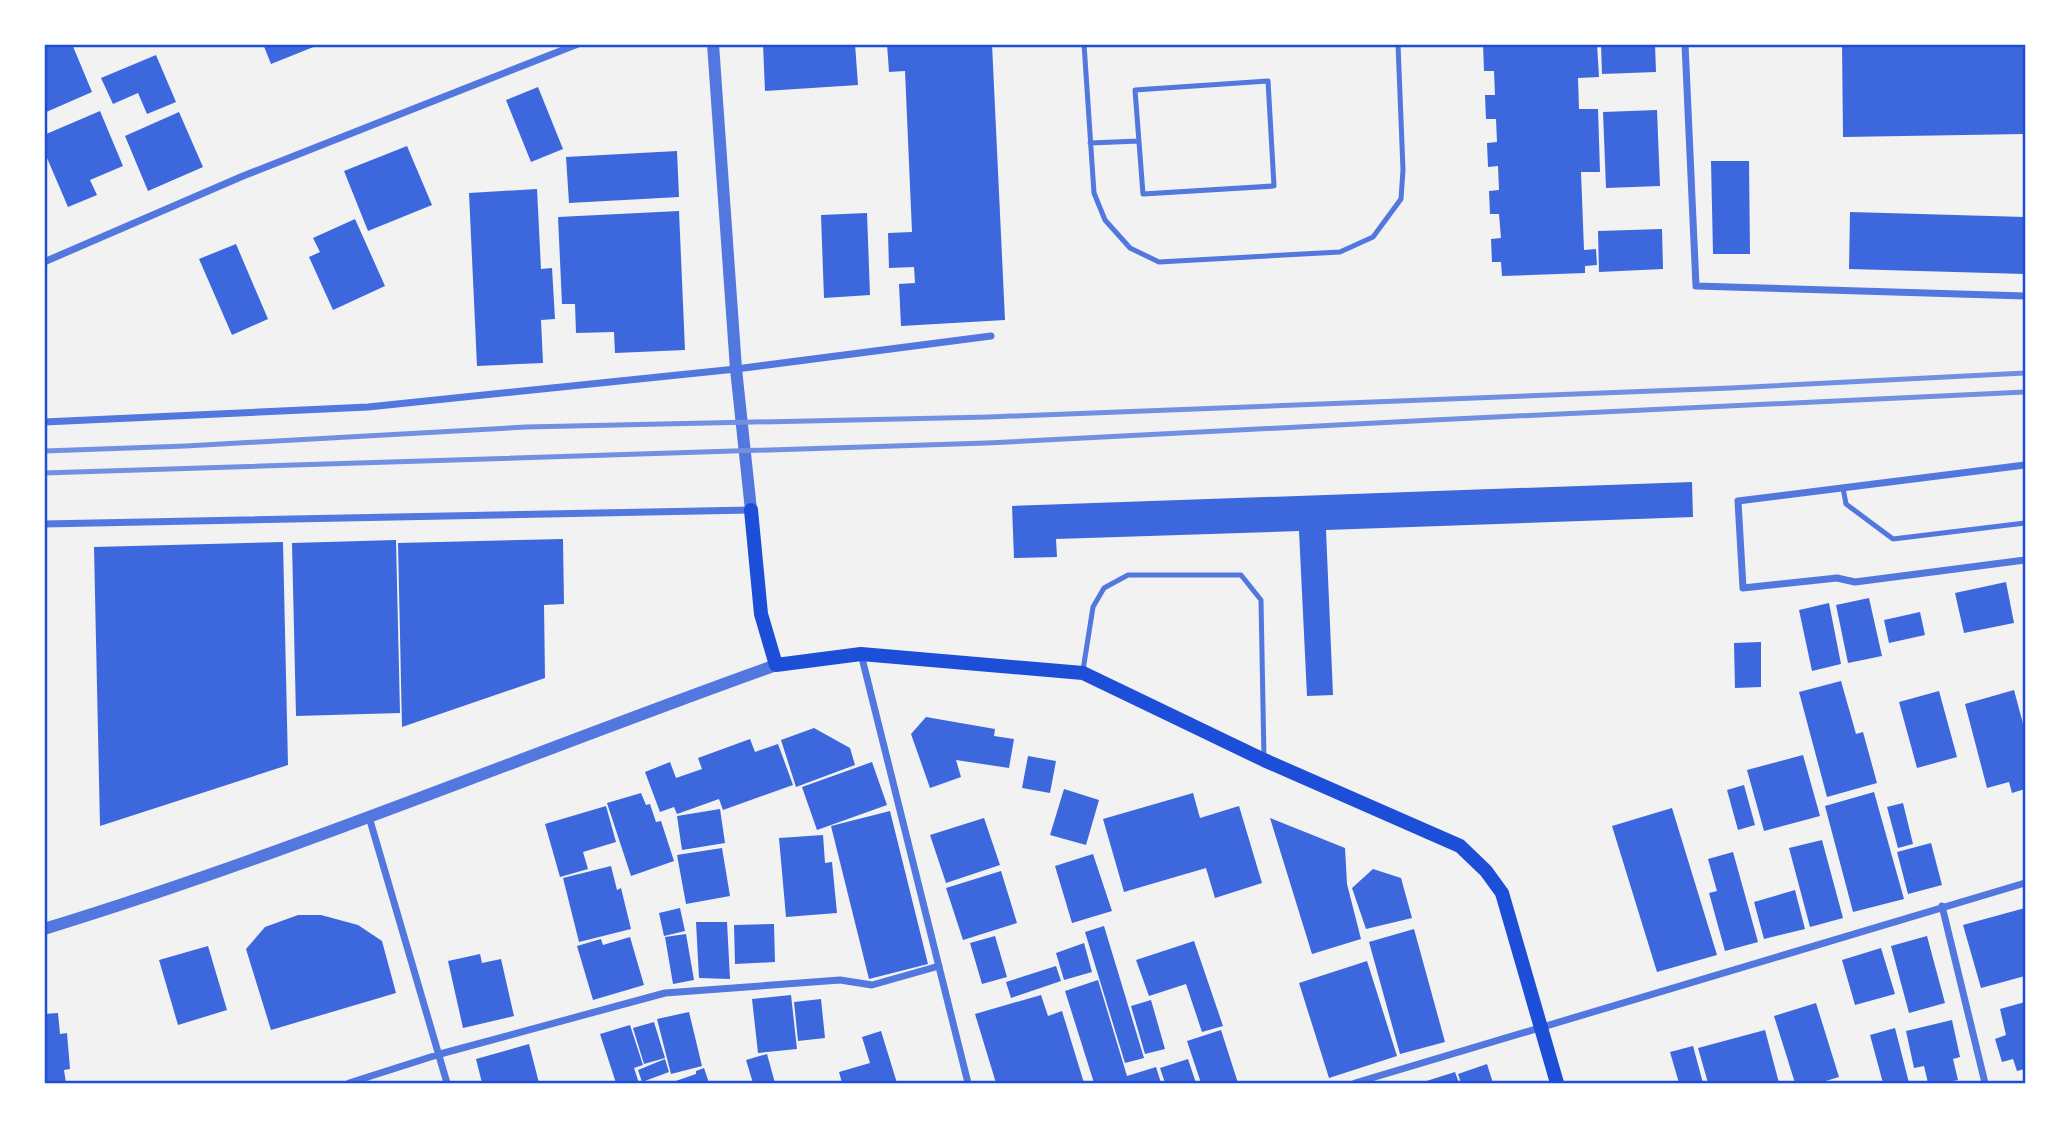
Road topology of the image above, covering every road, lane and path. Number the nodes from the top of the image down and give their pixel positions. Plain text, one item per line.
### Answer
1 (578, 44) edge
2 (713, 44) edge
3 (1084, 44) edge
4 (1398, 44) edge
5 (1685, 44) edge
6 (1139, 141) junction
7 (1090, 143) junction
8 (44, 262) edge
9 (2025, 296) edge
10 (991, 337) dead end
11 (736, 369) junction
12 (44, 422) edge
13 (2025, 466) edge
14 (1843, 488) junction
15 (751, 510) junction
16 (2025, 523) edge
17 (44, 524) edge
18 (2025, 560) edge
19 (861, 654) junction
20 (776, 665) junction
21 (1083, 673) junction
22 (1264, 760) junction
23 (369, 817) junction
24 (2025, 883) edge
25 (1942, 906) junction
26 (44, 929) edge
27 (939, 966) junction
28 (1541, 1027) junction
29 (440, 1054) junction
30 (349, 1083) edge
31 (447, 1083) edge
32 (968, 1083) edge
33 (1355, 1083) edge
34 (1557, 1083) edge
35 (1985, 1083) edge

1 - 8 street
2 - 11 street
3 - 7 lane
4 - 7 lane
5 - 9 street
6 - 6 lane
6 - 7 lane
10 - 11 street
11 - 12 street
11 - 15 street
13 - 14 street
14 - 16 lane
14 - 18 street
15 - 17 street
15 - 20 main road
19 - 20 main road
19 - 21 main road
19 - 27 street
20 - 23 street
21 - 22 main road
21 - 22 lane
22 - 28 main road
23 - 26 street
23 - 29 street
24 - 25 street
25 - 28 street
25 - 35 street
27 - 29 street
27 - 32 street
28 - 33 street
28 - 34 main road
29 - 30 street
29 - 31 street

